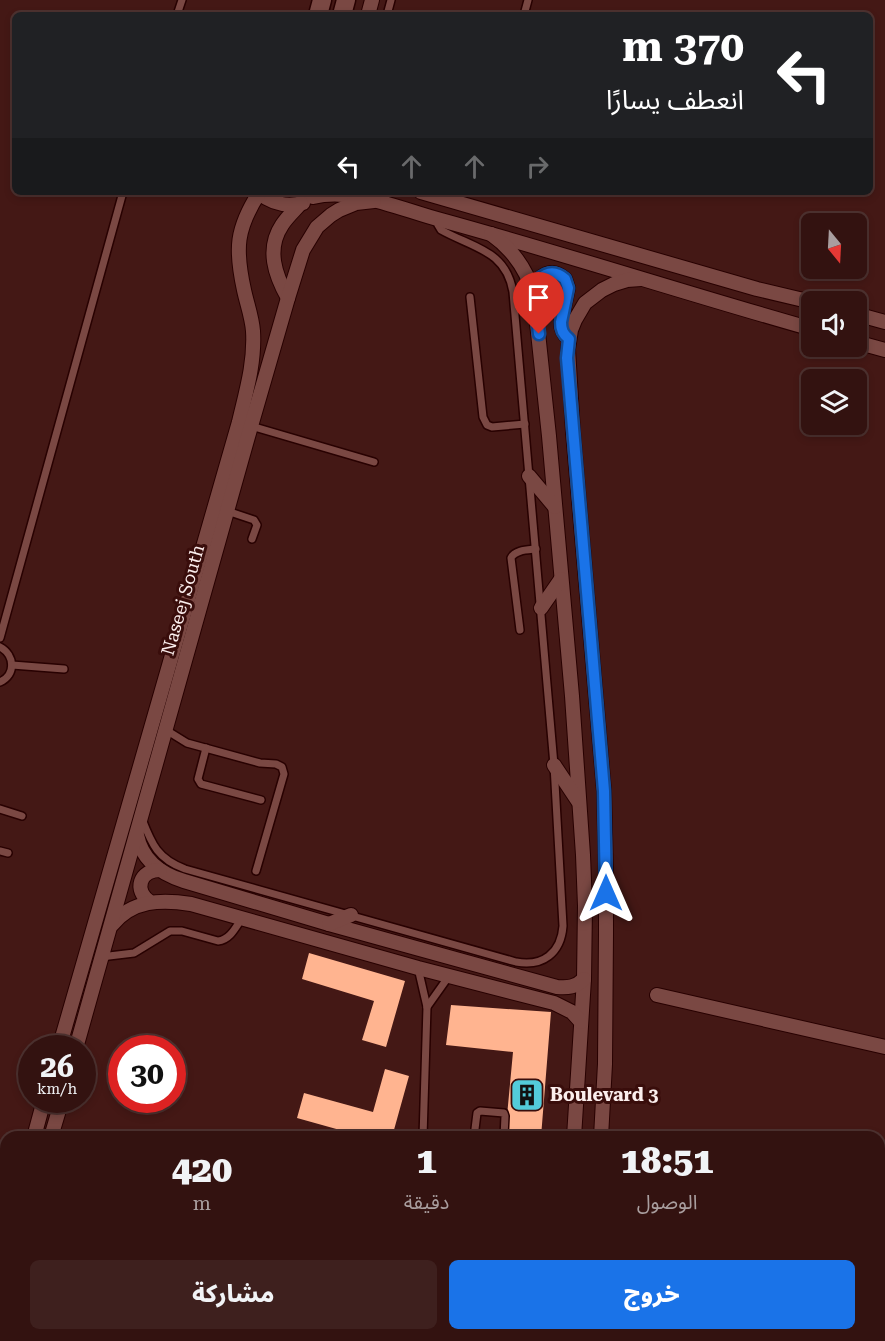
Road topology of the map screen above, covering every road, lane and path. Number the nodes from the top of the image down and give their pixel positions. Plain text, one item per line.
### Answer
1 (122, 195) edge
2 (258, 195) edge
3 (262, 195) edge
4 (345, 195) edge
5 (431, 195) edge
6 (311, 197) edge
7 (374, 201) junction
8 (438, 220) junction
9 (491, 234) junction
10 (641, 279) junction
11 (757, 289) junction
12 (532, 290) junction
13 (470, 297) dead end
14 (288, 298) junction
15 (801, 299) edge
16 (750, 311) junction
17 (867, 317) edge
18 (885, 322) edge
19 (801, 326) edge
20 (569, 339) junction
21 (867, 345) edge
22 (885, 350) edge
23 (525, 424) junction
24 (251, 426) junction
25 (374, 462) dead end
26 (528, 476) junction
27 (555, 507) junction
28 (227, 511) junction
29 (252, 539) dead end
30 (536, 549) junction
31 (561, 579) junction
32 (541, 608) junction
33 (520, 630) dead end
34 (0, 638) edge
35 (0, 647) edge
36 (12, 665) junction
37 (64, 669) dead end
38 (0, 682) edge
39 (166, 729) junction
40 (206, 748) junction
41 (554, 765) junction
42 (261, 800) dead end
43 (579, 802) junction
44 (0, 809) edge
45 (22, 816) dead end
46 (141, 818) junction
47 (137, 834) junction
48 (0, 851) edge
49 (8, 854) dead end
50 (160, 870) junction
51 (256, 871) dead end
52 (150, 902) junction
53 (351, 915) junction
54 (242, 918) junction
55 (329, 924) junction
56 (109, 930) junction
57 (438, 941) junction
58 (445, 956) junction
59 (100, 959) junction
60 (418, 968) junction
61 (449, 976) junction
62 (584, 979) junction
63 (565, 988) junction
64 (657, 995) dead end
65 (561, 1006) junction
66 (427, 1007) junction
67 (581, 1022) junction
68 (63, 1035) edge
69 (80, 1035) edge
70 (885, 1047) edge
71 (40, 1113) edge
72 (58, 1113) edge
73 (36, 1131) edge
74 (53, 1131) edge
75 (423, 1131) edge
76 (475, 1131) edge
77 (504, 1131) edge
78 (574, 1131) edge
79 (601, 1131) edge

1 - 34 lane
2 - 68 street
3 - 6 street
4 - 7 street
5 - 11 street
6 - 14 street
7 - 8 street
7 - 14 street, Naseej South
8 - 9 street
8 - 23 lane
9 - 10 street
9 - 12 street
10 - 16 street
10 - 20 street
11 - 15 street
11 - 16 street
12 - 20 street
12 - 27 street
13 - 23 lane
14 - 24 street, Naseej South
16 - 19 street
17 - 18 street
20 - 79 street
21 - 22 street
23 - 26 lane
24 - 25 lane
24 - 28 street, Naseej South
26 - 27 street
26 - 30 lane
27 - 31 street
28 - 29 lane
28 - 39 street, Naseej South
30 - 32 lane
30 - 33 lane
31 - 32 street
31 - 43 street
32 - 41 lane
35 - 36 lane
36 - 37 lane
36 - 38 lane
39 - 40 lane
39 - 46 street, Naseej South
40 - 42 lane
40 - 51 lane
41 - 43 street
41 - 57 lane
43 - 62 street
44 - 45 lane
46 - 47 street, Naseej South
46 - 53 lane
47 - 50 street
47 - 56 street, Naseej South
48 - 49 lane
50 - 52 street
50 - 55 street
52 - 54 street
52 - 56 street
53 - 55 street
53 - 57 lane
54 - 59 lane
54 - 60 street
55 - 58 street
56 - 59 street, Naseej South
57 - 58 street
58 - 63 street
59 - 69 street, Naseej South
60 - 61 street
60 - 66 lane
61 - 65 street
61 - 66 lane
62 - 63 street
62 - 67 street
63 - 65 street
64 - 70 street
65 - 67 street
66 - 75 lane
67 - 78 street
71 - 73 street
72 - 74 street
76 - 77 lane

